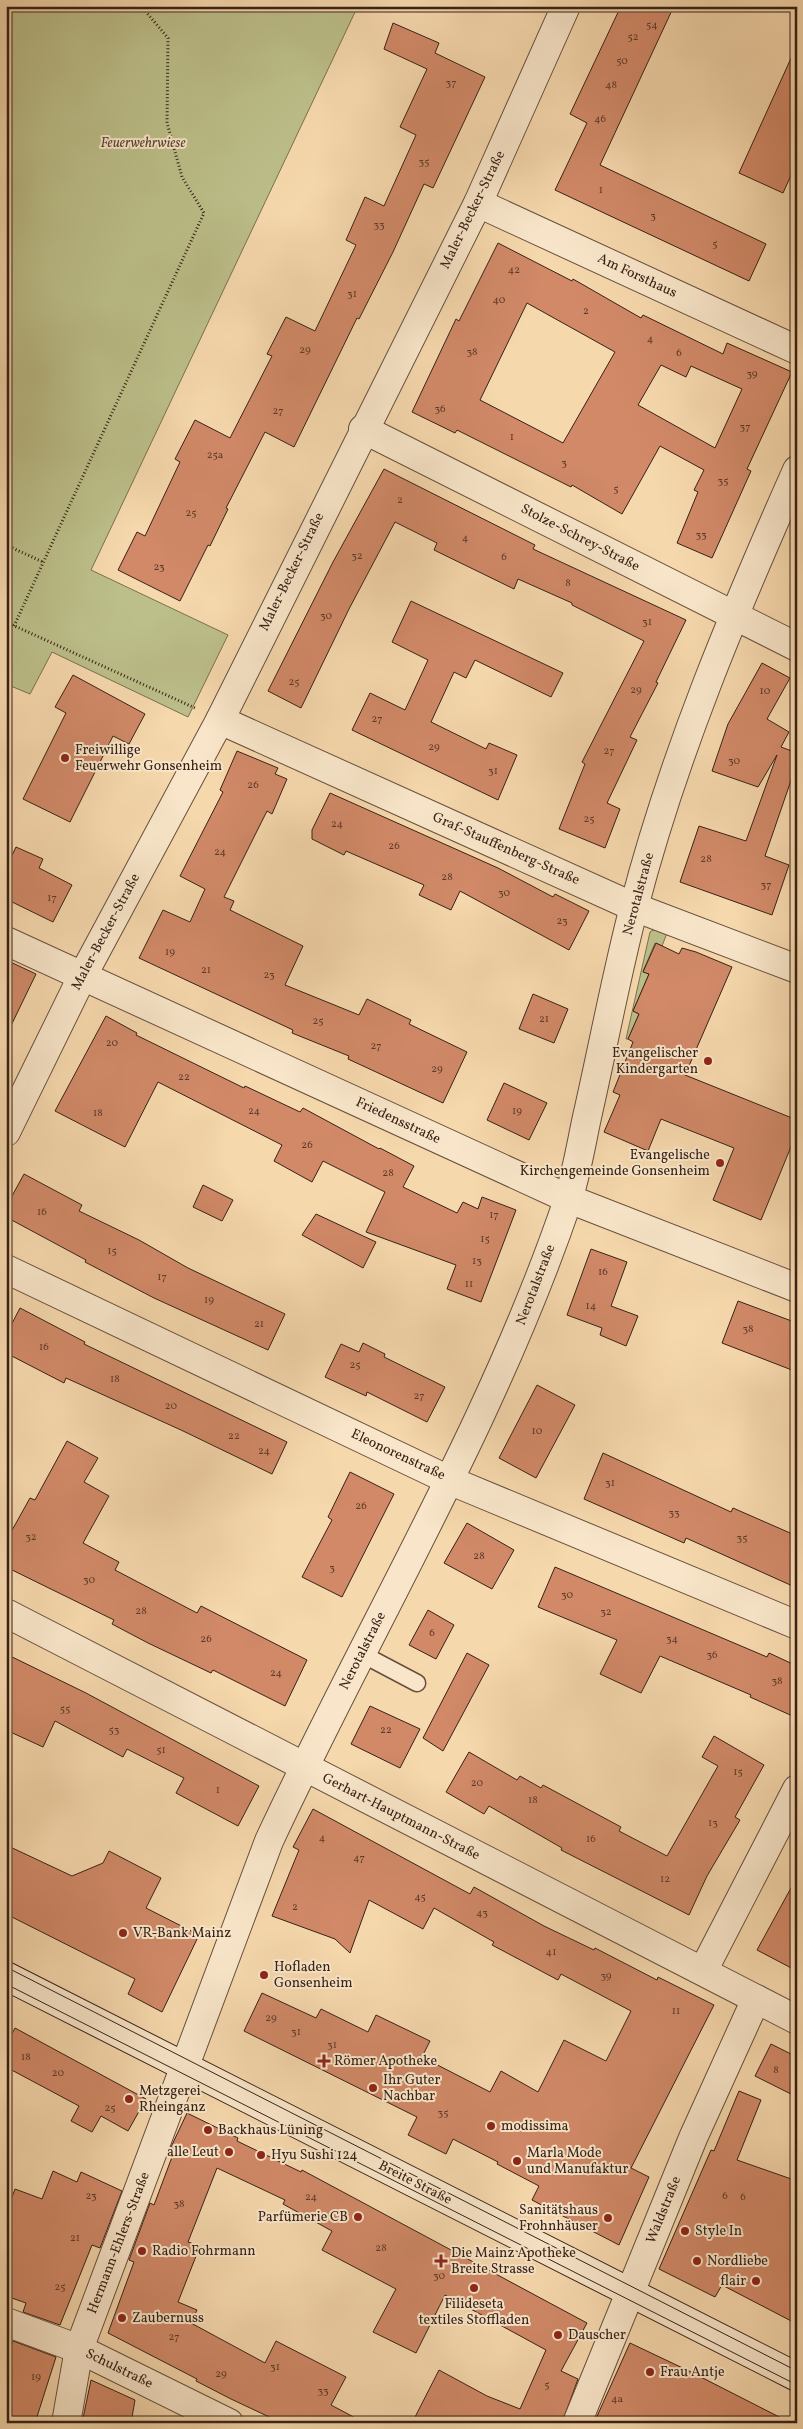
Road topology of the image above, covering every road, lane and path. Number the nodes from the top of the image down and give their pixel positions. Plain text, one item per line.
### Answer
1 (141, 6) edge
2 (566, 6) edge
3 (478, 203) junction
4 (797, 350) edge
5 (363, 429) junction
6 (797, 470) edge
7 (6, 545) edge
8 (43, 562) junction
9 (734, 614) junction
10 (6, 622) edge
11 (14, 626) junction
12 (797, 647) edge
13 (211, 716) junction
14 (634, 907) junction
15 (6, 941) edge
16 (797, 969) edge
17 (82, 977) junction
18 (6, 1132) edge
19 (569, 1199) junction
20 (6, 1269) edge
21 (797, 1288) edge
22 (451, 1480) junction
23 (6, 1613) edge
24 (797, 1625) edge
25 (362, 1654) junction
26 (417, 1683) dead end
27 (304, 1767) junction
28 (797, 1789) edge
29 (703, 1971) junction
30 (6, 1976) edge
31 (756, 1999) junction
32 (797, 2020) edge
33 (186, 2067) junction
34 (630, 2293) junction
35 (6, 2322) edge
36 (79, 2349) junction
37 (797, 2377) edge
38 (66, 2423) edge
39 (229, 2423) edge
40 (576, 2423) edge

1 - 8 path
2 - 3 street, Maler-Becker-Straße
3 - 4 street, Am Forsthaus
3 - 5 street, Maler-Becker-Straße
5 - 9 street, Stolze-Schrey-Straße
5 - 13 street, Maler-Becker-Straße
6 - 9 street, Nerotalstraße
7 - 8 path
8 - 11 path
9 - 12 street, Stolze-Schrey-Straße
9 - 14 street, Nerotalstraße
10 - 11 path
11 - 13 path
13 - 14 street, Graf-Stauffenberg-Straße
13 - 17 street, Maler-Becker-Straße
14 - 16 street, Graf-Stauffenberg-Straße
14 - 19 street, Nerotalstraße
15 - 17 street, Friedensstraße
17 - 18 street, Maler-Becker-Straße
17 - 19 street, Friedensstraße
19 - 21 street, Friedensstraße
19 - 22 street, Nerotalstraße
20 - 22 street, Eleonorenstraße
22 - 24 street, Eleonorenstraße
22 - 25 street, Nerotalstraße
23 - 27 street, Gerhart-Hauptmann-Straße
25 - 26 lane
25 - 27 street, Nerotalstraße
27 - 29 street, Gerhart-Hauptmann-Straße
27 - 33 street, Nerotalstraße
28 - 29 street
29 - 31 street, Gerhart-Hauptmann-Straße
30 - 33 street, Breite Straße
31 - 32 street, Gerhart-Hauptmann-Straße
31 - 34 street, Waldstraße
33 - 34 street, Breite Straße
33 - 36 street, Hermann-Ehlers-Straße
34 - 37 street, Breite Straße
34 - 40 street, Waldstraße
35 - 36 street, Schulstraße
36 - 38 street, Hermann-Ehlers-Straße
36 - 39 street, Schulstraße

